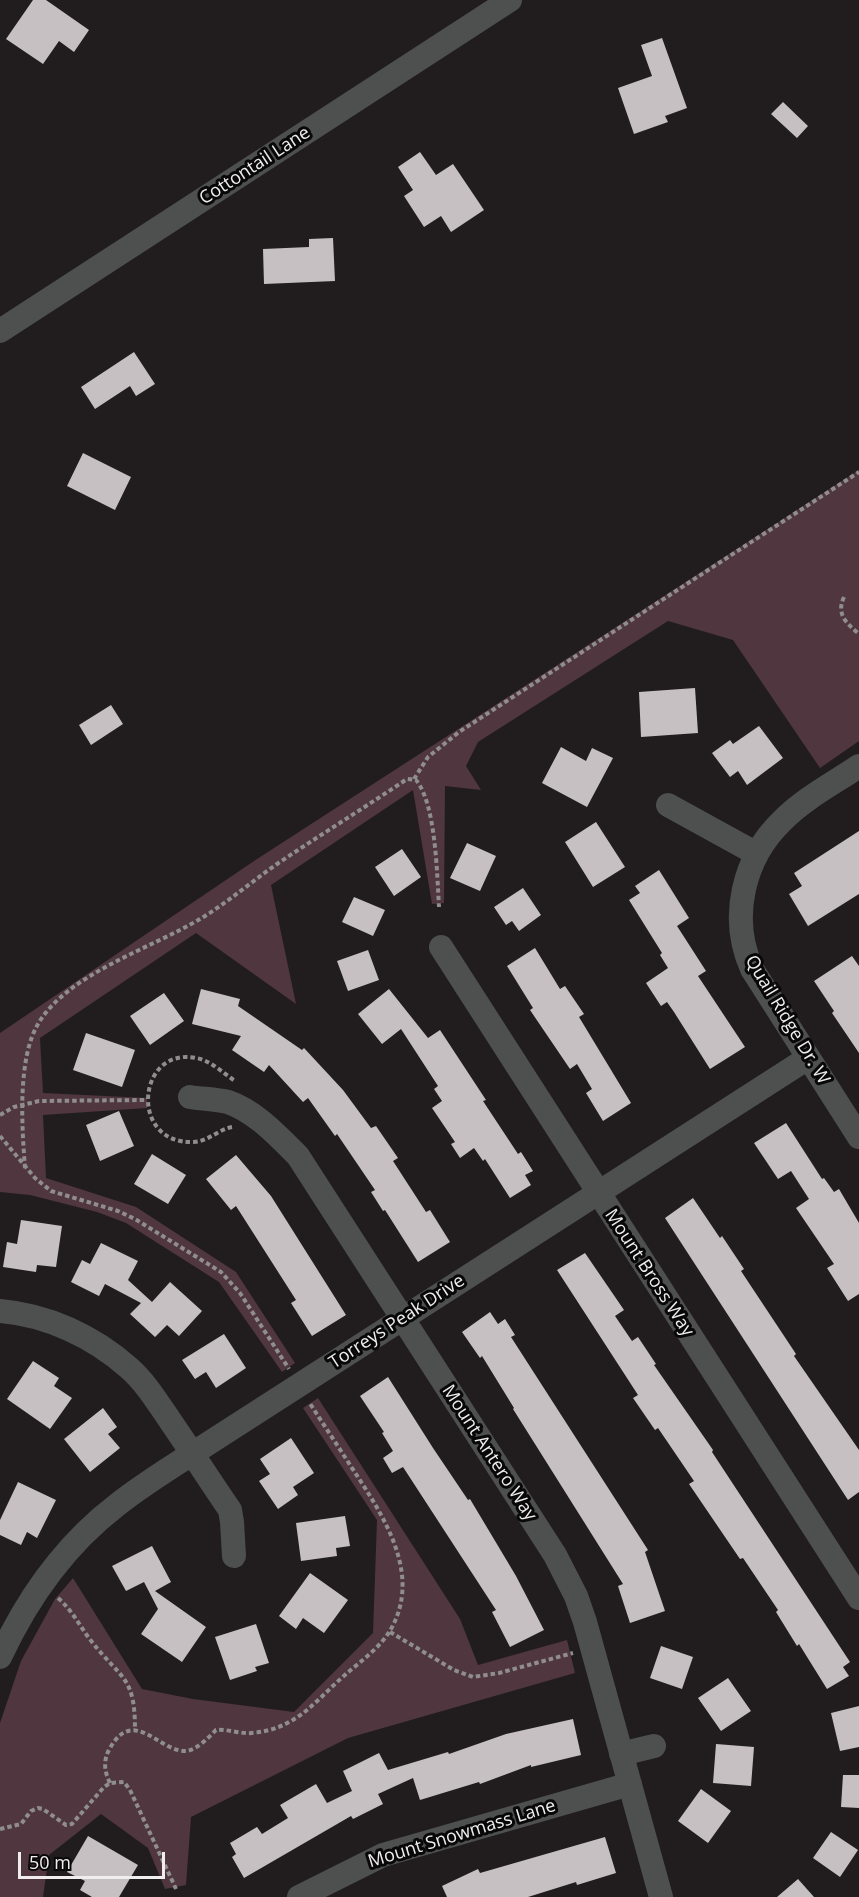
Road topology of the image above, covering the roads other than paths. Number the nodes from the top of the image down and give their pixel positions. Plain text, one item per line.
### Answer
1 (510, 0) edge
2 (0, 331) edge
3 (859, 766) edge
4 (668, 805) dead end
5 (757, 854) junction
6 (441, 947) dead end
7 (808, 1058) junction
8 (190, 1097) dead end
9 (859, 1137) edge
10 (598, 1192) junction
11 (0, 1311) edge
12 (403, 1318) junction
13 (192, 1454) junction
14 (234, 1556) dead end
15 (859, 1598) edge
16 (9, 1617) edge
17 (0, 1657) edge
18 (654, 1746) dead end
19 (621, 1754) junction
20 (630, 1784) junction
21 (299, 1897) edge
22 (661, 1897) edge

1 - 2 street, Cottontail Lane
3 - 5 street, Quail Ridge Dr. W
4 - 5 street
5 - 7 street, Quail Ridge Dr. W
6 - 10 street, Mount Bross Way
7 - 9 street, Quail Ridge Dr. W
7 - 10 street, Torreys Peak Drive
8 - 12 street, Mount Antero Way
10 - 12 street, Torreys Peak Drive
10 - 15 street, Mount Bross Way
11 - 13 street
12 - 13 street, Torreys Peak Drive
12 - 19 street, Mount Antero Way
13 - 14 street
13 - 16 street, Torreys Peak Drive
16 - 17 street, Torreys Peak Drive
18 - 19 street
19 - 20 street, Mount Antero Way
20 - 21 street, Mount Snowmass Lane
20 - 22 street, Mount Antero Way

